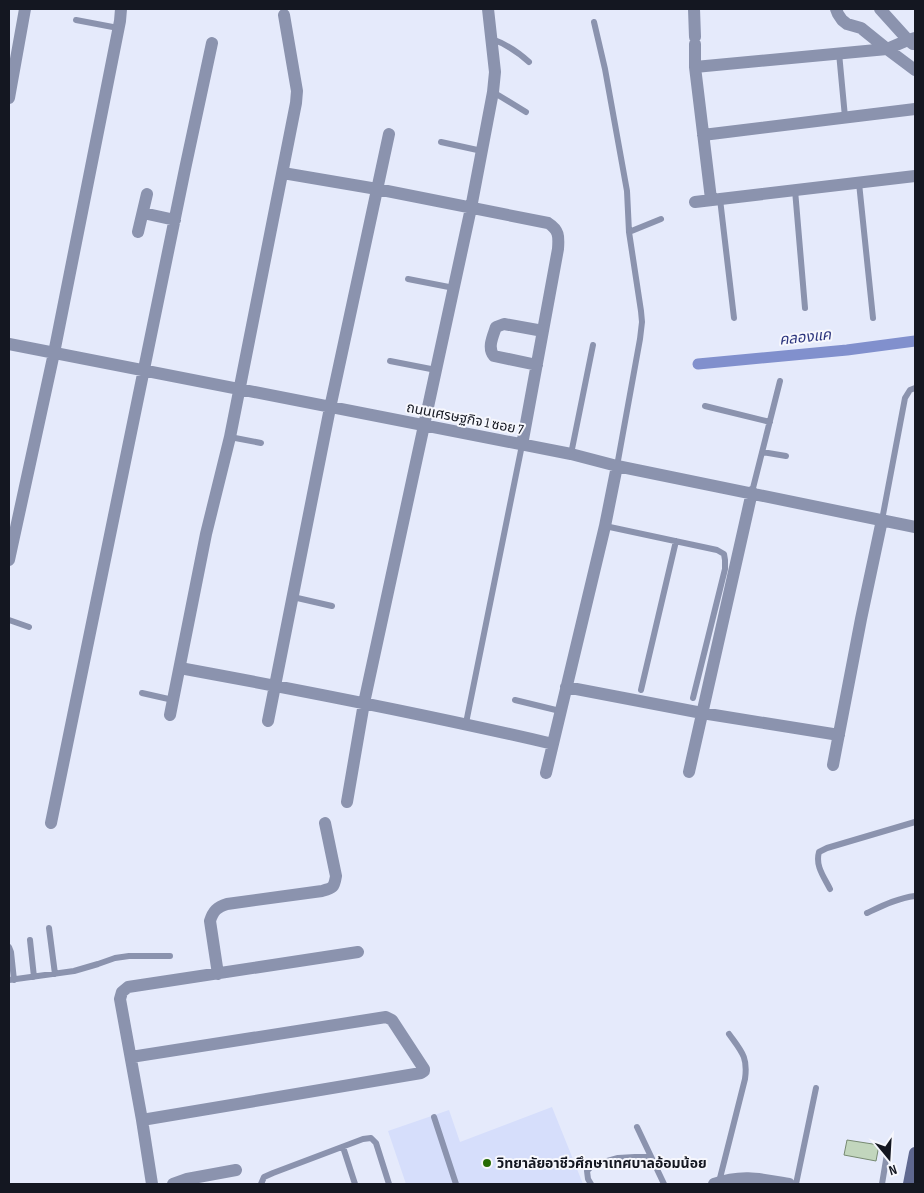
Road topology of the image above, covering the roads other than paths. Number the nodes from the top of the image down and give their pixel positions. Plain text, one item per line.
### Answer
1 (25, 9) edge
2 (121, 9) edge
3 (488, 9) edge
4 (694, 9) edge
5 (836, 9) edge
6 (880, 9) edge
7 (284, 15) dead end
8 (76, 20) dead end
9 (594, 22) dead end
10 (118, 28) junction
11 (492, 39) junction
12 (913, 41) edge
13 (212, 43) dead end
14 (887, 49) junction
15 (839, 53) junction
16 (529, 62) dead end
17 (695, 68) junction
18 (915, 70) edge
19 (493, 92) junction
20 (9, 98) edge
21 (915, 109) edge
22 (526, 112) dead end
23 (844, 117) junction
24 (389, 134) dead end
25 (703, 135) junction
26 (441, 142) dead end
27 (482, 151) junction
28 (283, 174) junction
29 (915, 176) edge
30 (859, 183) junction
31 (377, 189) junction
32 (795, 190) junction
33 (148, 194) dead end
34 (716, 199) junction
35 (695, 202) dead end
36 (471, 208) junction
37 (143, 213) junction
38 (660, 219) dead end
39 (175, 220) junction
40 (138, 232) dead end
41 (629, 232) junction
42 (408, 279) dead end
43 (454, 288) junction
44 (805, 308) dead end
45 (734, 318) dead end
46 (873, 318) dead end
47 (543, 331) junction
48 (9, 344) edge
49 (593, 346) dead end
50 (54, 353) junction
51 (390, 361) dead end
52 (536, 365) junction
53 (436, 370) junction
54 (144, 371) junction
55 (780, 381) dead end
56 (915, 388) edge
57 (239, 389) junction
58 (705, 406) dead end
59 (330, 408) junction
60 (770, 422) junction
61 (424, 426) junction
62 (230, 437) junction
63 (261, 443) dead end
64 (522, 445) junction
65 (762, 452) junction
66 (571, 454) junction
67 (786, 456) dead end
68 (617, 466) junction
69 (752, 492) junction
70 (882, 520) junction
71 (605, 526) junction
72 (915, 527) edge
73 (676, 541) junction
74 (9, 560) edge
75 (292, 597) junction
76 (332, 606) dead end
77 (9, 620) edge
78 (30, 627) dead end
79 (180, 668) junction
80 (275, 685) junction
81 (566, 687) junction
82 (641, 690) dead end
83 (142, 693) dead end
84 (693, 698) dead end
85 (173, 700) junction
86 (515, 700) dead end
87 (364, 703) junction
88 (560, 712) junction
89 (702, 713) junction
90 (170, 715) dead end
91 (268, 721) dead end
92 (466, 723) junction
93 (839, 735) junction
94 (553, 744) junction
95 (834, 765) dead end
96 (689, 772) dead end
97 (546, 773) dead end
98 (347, 802) dead end
99 (915, 822) edge
100 (51, 823) dead end
101 (325, 823) dead end
102 (830, 889) dead end
103 (915, 896) edge
104 (866, 913) dead end
105 (49, 928) dead end
106 (30, 940) dead end
107 (9, 947) edge
108 (358, 952) dead end
109 (170, 956) dead end
110 (55, 974) junction
111 (218, 974) junction
112 (34, 977) junction
113 (11, 980) edge
114 (729, 1034) dead end
115 (131, 1056) junction
116 (816, 1088) dead end
117 (434, 1118) dead end
118 (142, 1120) junction
119 (637, 1127) dead end
120 (343, 1146) junction
121 (888, 1148) dead end
122 (915, 1153) edge
123 (651, 1157) junction
124 (236, 1170) dead end
125 (756, 1181) edge
126 (717, 1183) edge
127 (152, 1184) edge
128 (173, 1184) edge
129 (261, 1184) edge
130 (355, 1184) edge
131 (389, 1184) edge
132 (456, 1184) edge
133 (591, 1184) edge
134 (664, 1184) edge
135 (789, 1184) edge
136 (796, 1184) edge
137 (882, 1184) edge
138 (909, 1184) edge

1 - 20 street
2 - 10 street
3 - 11 street
4 - 17 street
5 - 14 street
6 - 12 street
7 - 28 street
8 - 10 lane
9 - 41 lane
10 - 50 street
11 - 16 lane
11 - 19 street
12 - 14 street
13 - 39 street
14 - 15 street
14 - 18 street
15 - 17 street
15 - 23 lane
17 - 25 street
19 - 22 lane
19 - 27 street
21 - 23 street
23 - 25 street
24 - 31 street
25 - 34 street
26 - 27 lane
27 - 36 street
28 - 31 street
28 - 57 street
29 - 30 street
30 - 32 street
30 - 46 lane
31 - 36 street
31 - 59 street
32 - 34 street
32 - 44 lane
33 - 37 street
34 - 35 street
34 - 45 lane
36 - 43 street
36 - 47 street
37 - 39 street
37 - 40 street
38 - 41 lane
39 - 54 street
41 - 68 lane
42 - 43 lane
43 - 53 street
47 - 52 street
47 - 52 street
48 - 50 street, ถนนเศรษฐกิจ 1 ซอย 7
49 - 66 lane
50 - 54 street, ถนนเศรษฐกิจ 1 ซอย 7
50 - 74 street
51 - 53 lane
52 - 64 street
53 - 61 street
54 - 57 street, ถนนเศรษฐกิจ 1 ซอย 7
54 - 100 street
55 - 60 lane
56 - 70 lane
57 - 59 street, ถนนเศรษฐกิจ 1 ซอย 7
57 - 62 street
58 - 60 lane
59 - 61 street, ถนนเศรษฐกิจ 1 ซอย 7
59 - 75 street
60 - 65 lane
61 - 64 street, ถนนเศรษฐกิจ 1 ซอย 7
61 - 87 street
62 - 63 lane
62 - 79 street
64 - 66 street, ถนนเศรษฐกิจ 1 ซอย 7
64 - 92 lane
65 - 67 lane
65 - 69 lane
66 - 68 street, ถนนเศรษฐกิจ 1 ซอย 7
68 - 69 street, ถนนเศรษฐกิจ 1 ซอย 7
68 - 71 street
69 - 70 street, ถนนเศรษฐกิจ 1 ซอย 7
69 - 89 street
70 - 72 street, ถนนเศรษฐกิจ 1 ซอย 7
70 - 93 street
71 - 73 lane
71 - 81 street
73 - 82 lane
73 - 84 lane
75 - 76 lane
75 - 80 street
77 - 78 lane
79 - 80 street
79 - 85 street
80 - 87 street
80 - 91 street
81 - 88 street
81 - 89 street
83 - 85 lane
85 - 90 street
86 - 88 lane
87 - 92 street
87 - 98 street
88 - 94 street
89 - 93 street
89 - 96 street
92 - 94 street
93 - 95 street
94 - 97 street
99 - 102 lane
101 - 111 street
103 - 104 lane
105 - 110 lane
106 - 112 lane
107 - 113 lane
108 - 111 street
109 - 110 lane
110 - 112 lane
111 - 115 street
112 - 113 lane
114 - 126 lane
115 - 118 street
115 - 118 street
116 - 136 lane
117 - 132 lane
118 - 127 street
119 - 123 lane
120 - 129 lane
120 - 130 lane
120 - 131 lane
121 - 137 lane
122 - 138 main road
123 - 133 lane
123 - 134 lane
124 - 128 street
125 - 126 street
125 - 135 street

